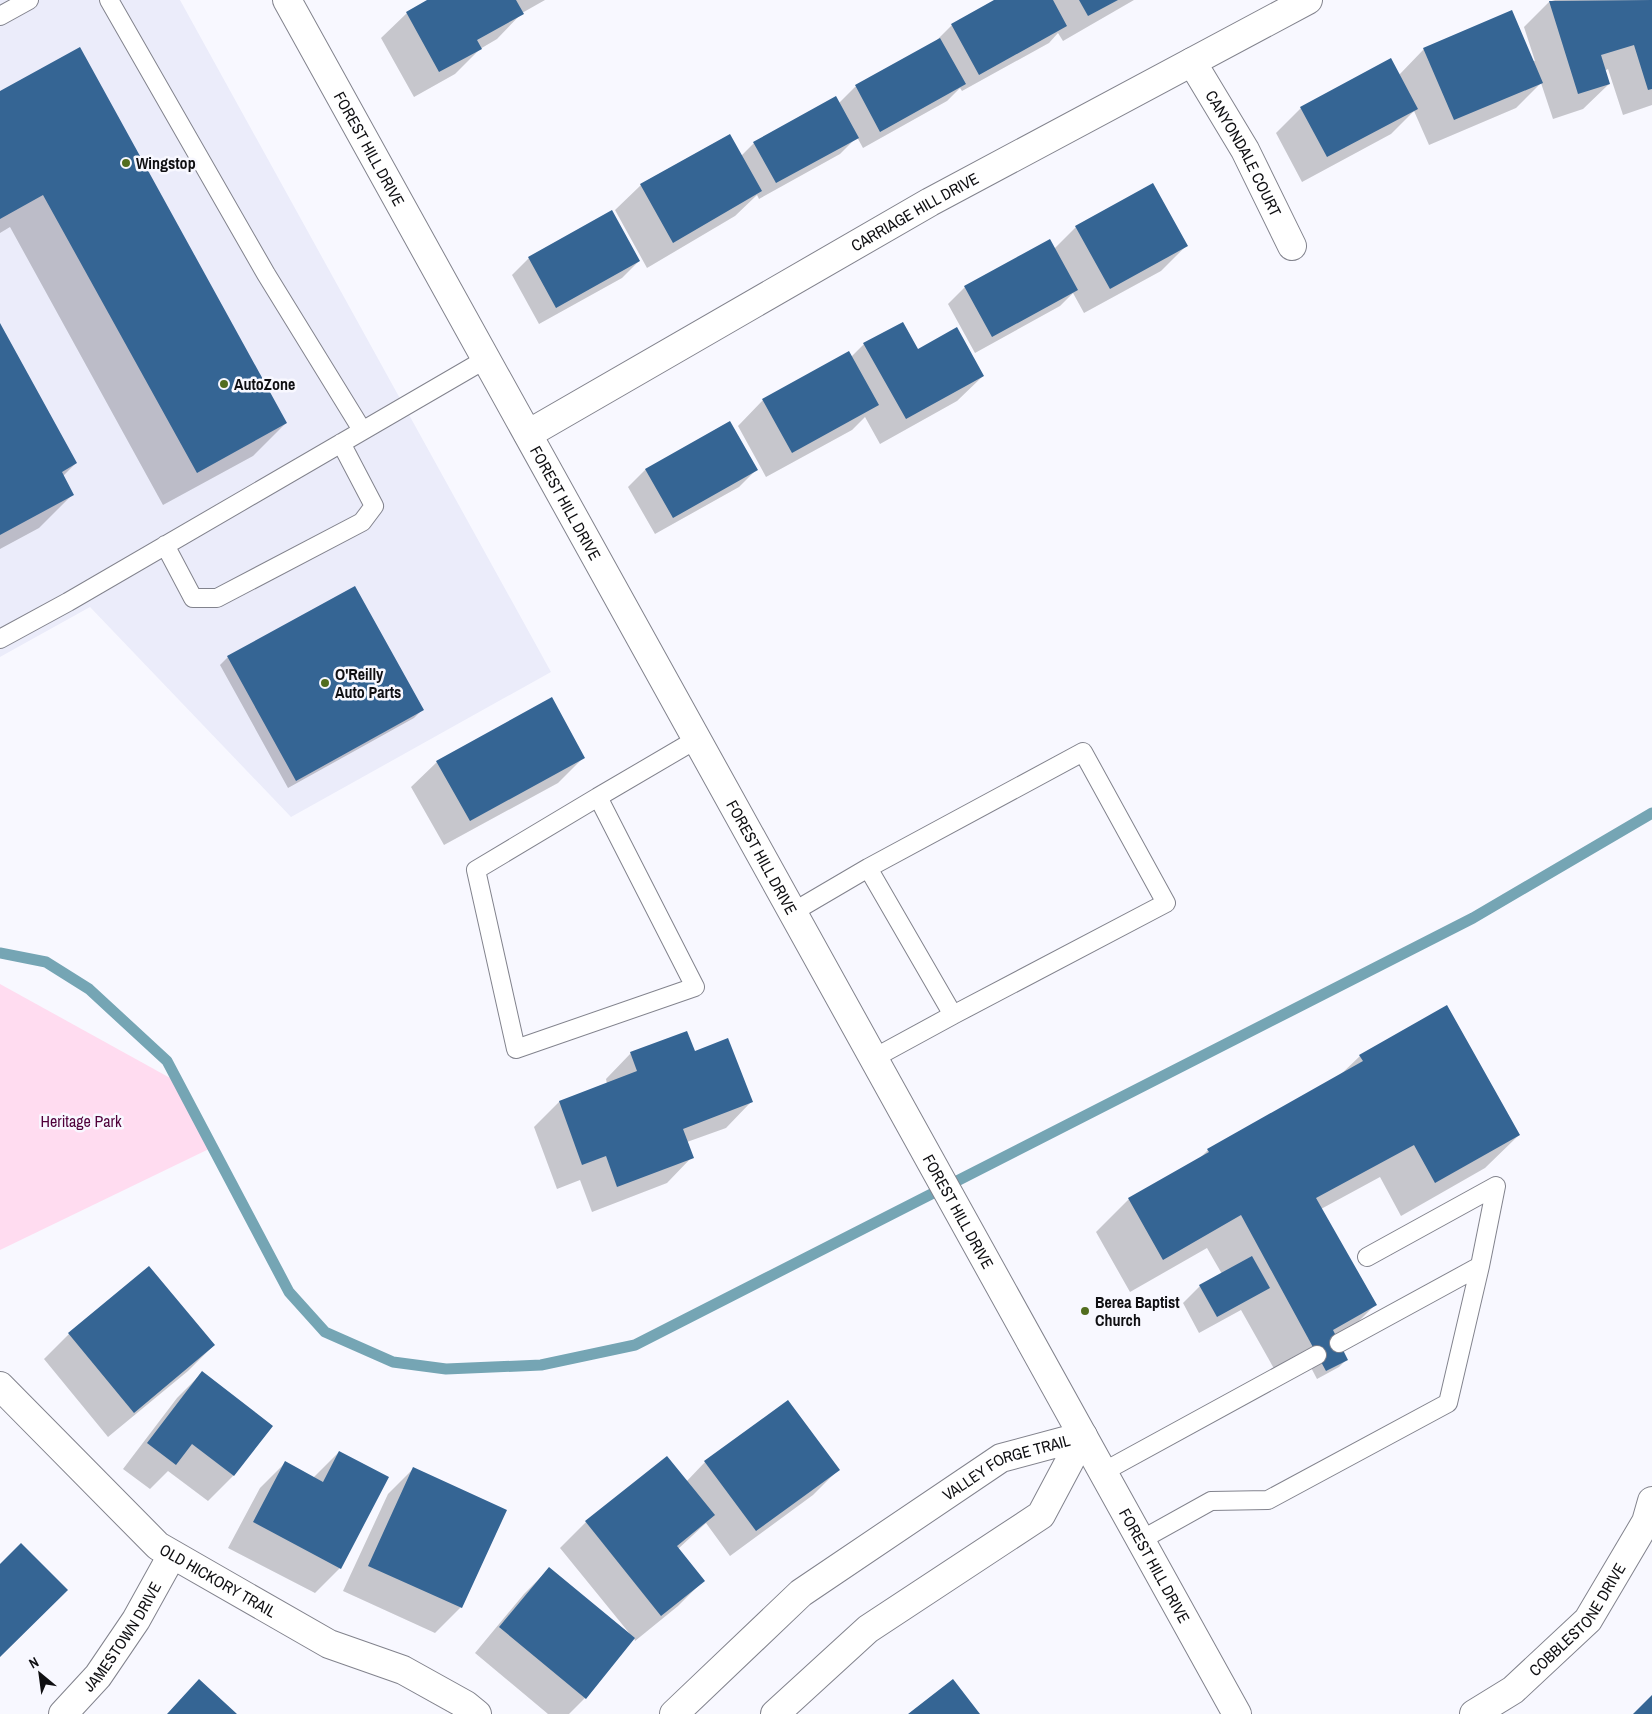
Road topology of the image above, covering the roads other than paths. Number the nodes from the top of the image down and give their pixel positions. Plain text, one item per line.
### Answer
1 (29, 0) edge
2 (108, 0) edge
3 (287, 0) edge
4 (1308, 0) edge
5 (0, 16) edge
6 (1192, 62) junction
7 (1292, 246) dead end
8 (486, 359) junction
9 (362, 430) junction
10 (528, 434) junction
11 (341, 443) junction
12 (165, 545) junction
13 (0, 639) edge
14 (697, 739) junction
15 (598, 797) junction
16 (868, 868) junction
17 (793, 912) junction
18 (953, 1015) junction
19 (874, 1058) junction
20 (1367, 1257) dead end
21 (1480, 1266) junction
22 (1339, 1343) dead end
23 (1317, 1354) dead end
24 (0, 1386) edge
25 (1083, 1436) junction
26 (1103, 1472) junction
27 (1652, 1501) edge
28 (1141, 1540) junction
29 (172, 1555) junction
30 (64, 1714) edge
31 (477, 1714) edge
32 (674, 1714) edge
33 (775, 1714) edge
34 (1237, 1714) edge
35 (1474, 1714) edge

1 - 5 lane
2 - 9 lane
3 - 8 street, FOREST HILL DRIVE
4 - 6 street, CARRIAGE HILL DRIVE
6 - 7 street, CANYONDALE COURT
6 - 10 street, CARRIAGE HILL DRIVE
8 - 9 lane
8 - 10 street, FOREST HILL DRIVE
9 - 11 lane
10 - 14 street, FOREST HILL DRIVE
11 - 12 lane
11 - 12 lane
12 - 13 lane
14 - 15 lane
14 - 17 street, FOREST HILL DRIVE
15 - 15 lane
16 - 17 lane
16 - 18 lane
16 - 18 lane
17 - 19 street, FOREST HILL DRIVE
18 - 19 lane
19 - 25 street, FOREST HILL DRIVE
20 - 21 lane
21 - 22 lane
21 - 28 lane
23 - 26 lane
24 - 29 street, OLD HICKORY TRAIL
25 - 26 street, FOREST HILL DRIVE
25 - 32 street, VALLEY FORGE TRAIL
25 - 33 street, VALLEY FORGE TRAIL
26 - 28 street, FOREST HILL DRIVE
27 - 35 street, COBBLESTONE DRIVE
28 - 34 street, FOREST HILL DRIVE
29 - 30 street, JAMESTOWN DRIVE
29 - 31 street, OLD HICKORY TRAIL

